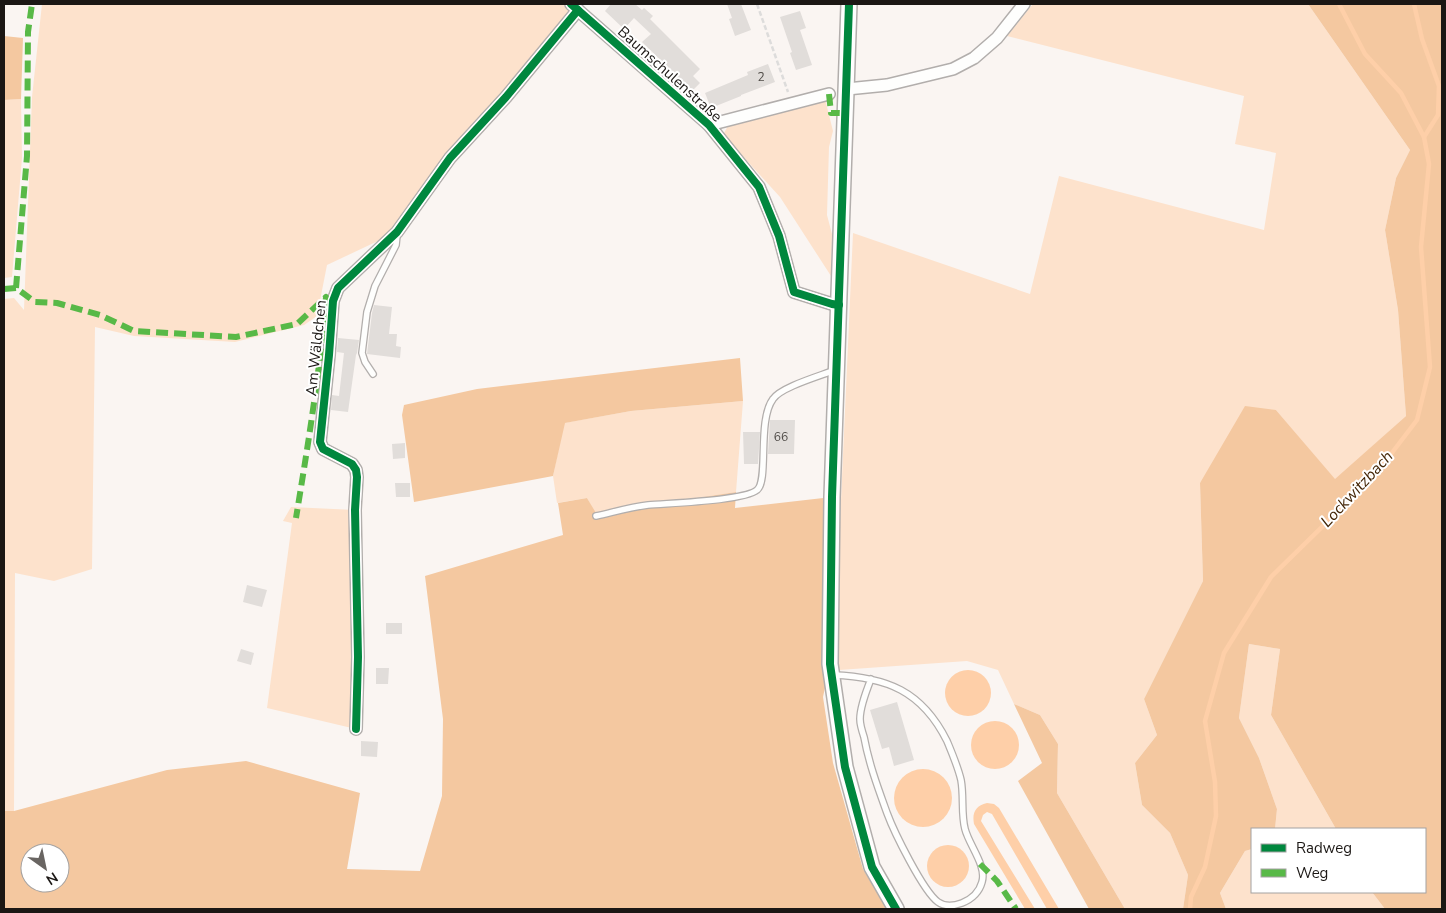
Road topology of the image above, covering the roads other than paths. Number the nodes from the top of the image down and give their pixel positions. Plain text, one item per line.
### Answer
1 (849, 4) edge
2 (1024, 4) edge
3 (574, 7) edge
4 (847, 89) junction
5 (829, 94) dead end
6 (709, 125) junction
7 (397, 232) junction
8 (839, 305) junction
9 (837, 370) junction
10 (373, 374) dead end
11 (596, 516) dead end
12 (831, 675) junction
13 (871, 679) junction
14 (356, 730) dead end
15 (896, 909) edge

1 - 4 main road
2 - 4 street
3 - 6 street, Baumschulenstraße
3 - 7 street, Am Wäldchen
4 - 8 main road
5 - 6 street, Baumschulenstraße
6 - 8 street, Baumschulenstraße
7 - 10 lane
7 - 14 street, Am Wäldchen
8 - 9 main road
9 - 11 lane
9 - 12 main road
12 - 13 lane
12 - 15 main road
13 - 13 lane

